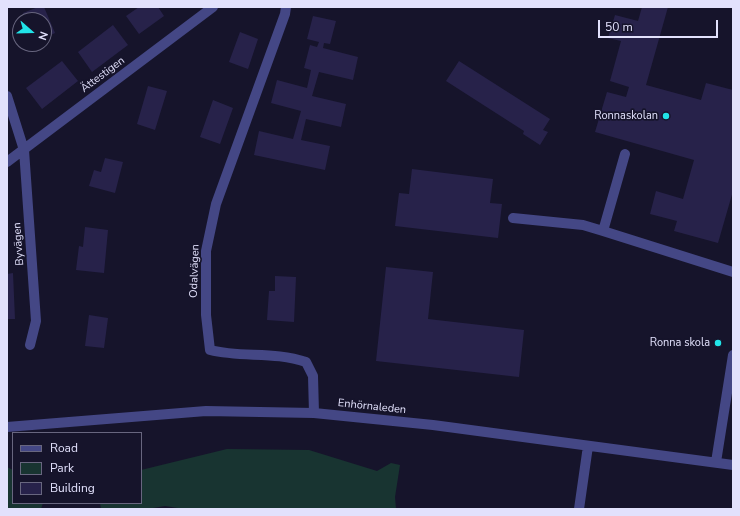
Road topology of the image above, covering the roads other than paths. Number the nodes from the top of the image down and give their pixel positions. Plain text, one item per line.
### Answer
1 (213, 7) edge
2 (286, 7) edge
3 (7, 96) edge
4 (24, 150) junction
5 (625, 154) dead end
6 (7, 162) edge
7 (513, 218) dead end
8 (603, 231) junction
9 (733, 272) edge
10 (30, 345) dead end
11 (733, 355) edge
12 (732, 383) edge
13 (314, 413) junction
14 (7, 427) edge
15 (588, 446) junction
16 (716, 462) junction
17 (733, 465) edge
18 (579, 509) edge

1 - 4 street, Ättestigen
2 - 13 street, Odalvägen
3 - 4 street, Byvägen
4 - 6 street, Ättestigen
4 - 10 street, Byvägen
5 - 8 street
7 - 8 street
8 - 9 street
11 - 12 street
12 - 16 street
13 - 14 street, Enhörnaleden
13 - 15 street, Enhörnaleden
15 - 16 street, Enhörnaleden
15 - 18 street
16 - 17 street, Enhörnaleden

